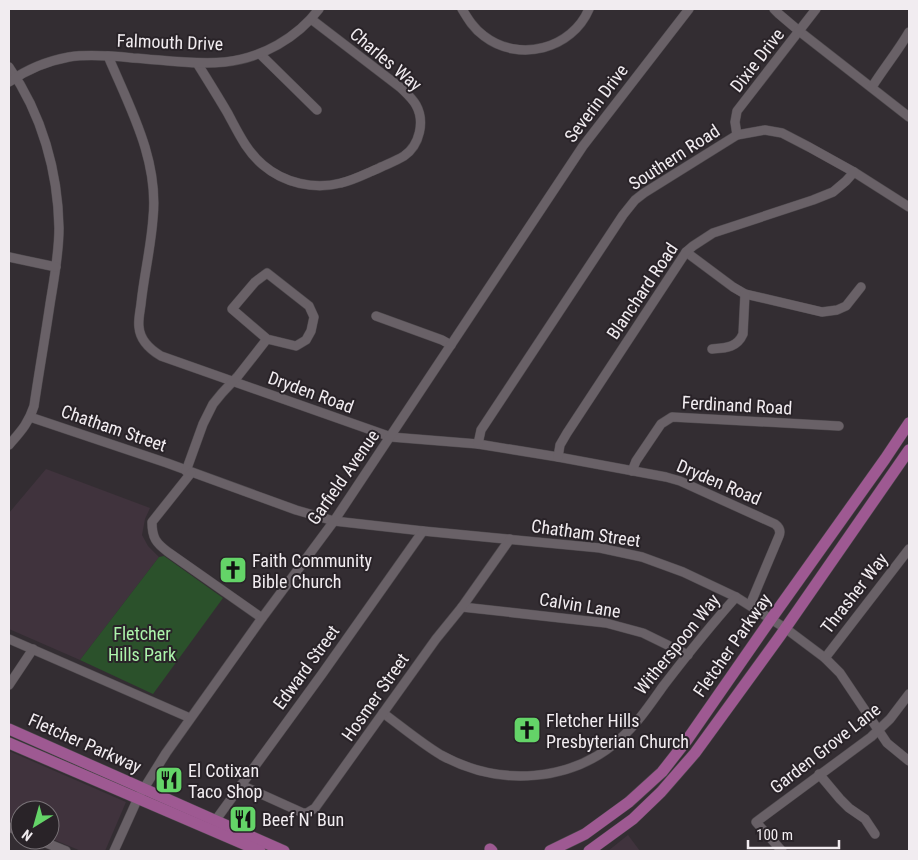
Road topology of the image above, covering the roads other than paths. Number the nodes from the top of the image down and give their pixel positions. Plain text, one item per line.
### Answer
1 (319, 9) edge
2 (462, 9) edge
3 (589, 9) edge
4 (689, 9) edge
5 (774, 9) edge
6 (816, 9) edge
7 (311, 19) junction
8 (799, 31) junction
9 (909, 32) edge
10 (260, 54) junction
11 (108, 56) junction
12 (197, 63) junction
13 (9, 67) edge
14 (12, 79) edge
15 (872, 87) junction
16 (317, 110) dead end
17 (909, 117) edge
18 (737, 135) junction
19 (854, 172) junction
20 (909, 207) edge
21 (532, 220) joint
22 (686, 252) junction
23 (9, 258) edge
24 (56, 267) junction
25 (860, 287) dead end
26 (745, 294) junction
27 (376, 316) dead end
28 (267, 339) junction
29 (451, 345) junction
30 (712, 349) dead end
31 (234, 381) junction
32 (30, 417) junction
33 (909, 423) edge
34 (839, 426) dead end
35 (391, 437) junction
36 (478, 444) junction
37 (9, 446) edge
38 (909, 450) edge
39 (558, 457) junction
40 (632, 471) junction
41 (189, 472) junction
42 (334, 522) junction
43 (423, 531) junction
44 (779, 536) joint
45 (510, 539) junction
46 (909, 549) edge
47 (736, 597) junction
48 (750, 605) junction
49 (462, 607) junction
50 (262, 618) junction
51 (771, 619) junction
52 (785, 628) junction
53 (9, 639) edge
54 (33, 650) junction
55 (688, 655) junction
56 (825, 658) junction
57 (9, 685) edge
58 (909, 694) edge
59 (383, 713) junction
60 (190, 718) junction
61 (9, 729) edge
62 (878, 730) junction
63 (9, 743) edge
64 (909, 760) edge
65 (819, 774) junction
66 (241, 786) junction
67 (141, 793) junction
68 (188, 821) junction
69 (215, 821) junction
70 (875, 834) dead end
71 (114, 851) edge
72 (260, 851) edge
73 (284, 851) edge
74 (550, 851) edge
75 (589, 851) edge
76 (782, 851) edge

1 - 7 street, Falmouth Drive
2 - 3 street
4 - 21 street, Severin Drive
5 - 8 street
6 - 8 street, Dixie Drive
7 - 10 street, Falmouth Drive
7 - 12 street, Charles Way
8 - 15 street
8 - 18 street, Dixie Drive
9 - 15 street
10 - 12 street, Falmouth Drive
10 - 16 street
11 - 12 street, Falmouth Drive
11 - 14 street, Falmouth Drive
11 - 31 street, Dryden Road
13 - 14 street
14 - 24 street
15 - 17 street
18 - 19 street, Southern Road
18 - 36 street, Southern Road
19 - 20 street, Southern Road
19 - 22 street, Blanchard Road
21 - 29 street, Garfield Avenue
22 - 26 street
22 - 39 street, Blanchard Road
23 - 24 street
24 - 32 street
25 - 26 street
26 - 30 street
27 - 29 street
28 - 28 street
28 - 31 street
29 - 35 street, Garfield Avenue
31 - 35 street, Dryden Road
31 - 41 street
32 - 37 street
32 - 41 street, Chatham Street
33 - 51 main road, Fletcher Parkway
34 - 40 street, Ferdinand Road
35 - 36 street, Dryden Road
35 - 42 street, Garfield Avenue
36 - 39 street, Dryden Road
38 - 52 main road, Fletcher Parkway
39 - 40 street, Dryden Road
40 - 44 street, Dryden Road
41 - 42 street, Chatham Street
41 - 50 street
42 - 43 street, Chatham Street
42 - 50 street, Garfield Avenue
43 - 45 street, Chatham Street
43 - 66 street, Edward Street
44 - 48 street, Witherspoon Way
45 - 47 street, Chatham Street
45 - 49 street, Hosmer Street
46 - 56 street, Thrasher Way
47 - 48 street, Chatham Street
47 - 55 street, Witherspoon Way
48 - 51 street, Chatham Street
49 - 55 street, Calvin Lane
49 - 59 street, Hosmer Street
50 - 60 street, Garfield Avenue
51 - 52 street, Chatham Street
51 - 74 main road, Fletcher Parkway
52 - 56 street, Chatham Street
52 - 75 main road, Fletcher Parkway
53 - 54 street
54 - 57 street
54 - 60 street
55 - 59 street, Witherspoon Way
56 - 62 street, Chatham Street
58 - 62 street, Garden Grove Lane
59 - 66 street, Hosmer Street
60 - 67 street, Garfield Avenue
61 - 67 main road, Fletcher Parkway
62 - 64 street, Chatham Street
62 - 65 street, Garden Grove Lane
63 - 67 main road, Fletcher Parkway
65 - 70 street
65 - 76 street, Garden Grove Lane
66 - 69 street, Edward Street
67 - 68 main road, Fletcher Parkway
67 - 69 main road, Fletcher Parkway
67 - 71 street, Garfield Avenue
68 - 69 main road
68 - 72 main road, Fletcher Parkway
69 - 73 main road, Fletcher Parkway

